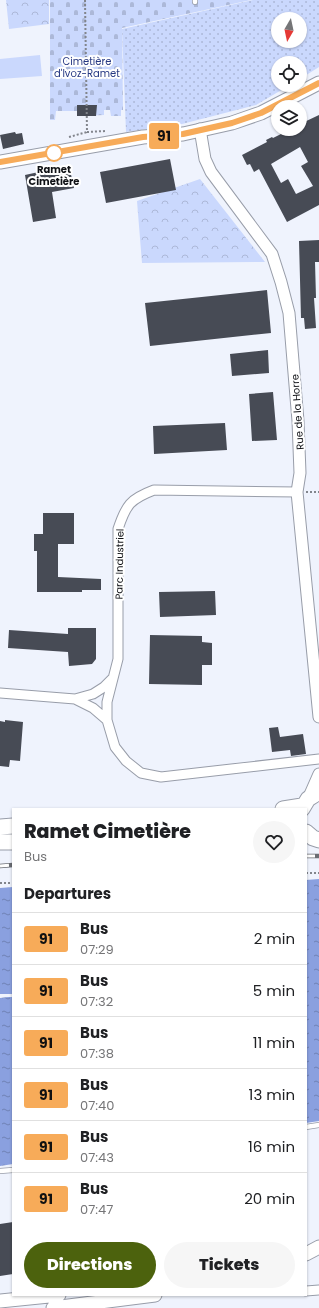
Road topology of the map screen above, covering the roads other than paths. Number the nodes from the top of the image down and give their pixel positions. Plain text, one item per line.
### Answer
1 (319, 83) edge
2 (200, 129) junction
3 (0, 162) edge
4 (297, 492) junction
5 (113, 678) junction
6 (0, 693) edge
7 (75, 699) junction
8 (319, 717) edge
9 (107, 720) junction
10 (319, 759) edge
11 (319, 774) edge
12 (308, 802) edge
13 (287, 808) edge
14 (12, 826) edge
15 (0, 827) edge
16 (0, 842) edge
17 (12, 842) edge
18 (319, 1125) edge
19 (307, 1127) edge
20 (12, 1170) edge
21 (0, 1172) edge
22 (319, 1247) edge
23 (307, 1253) edge
24 (319, 1290) edge
25 (307, 1291) edge
26 (49, 1296) edge
27 (147, 1296) edge
28 (0, 1301) edge
29 (53, 1308) edge

1 - 2 main road
2 - 3 main road
2 - 4 street, Rue de la Horre
4 - 5 street, Parc Industriel
4 - 8 street, Rue de la Horre
5 - 7 street
5 - 9 street, Parc Industriel
6 - 7 street
7 - 9 street
9 - 10 street, Parc Industriel
11 - 12 street
12 - 13 highway
14 - 15 highway
16 - 17 highway
18 - 19 lane
20 - 21 lane
22 - 23 main road
24 - 25 street
26 - 28 main road
27 - 29 main road

